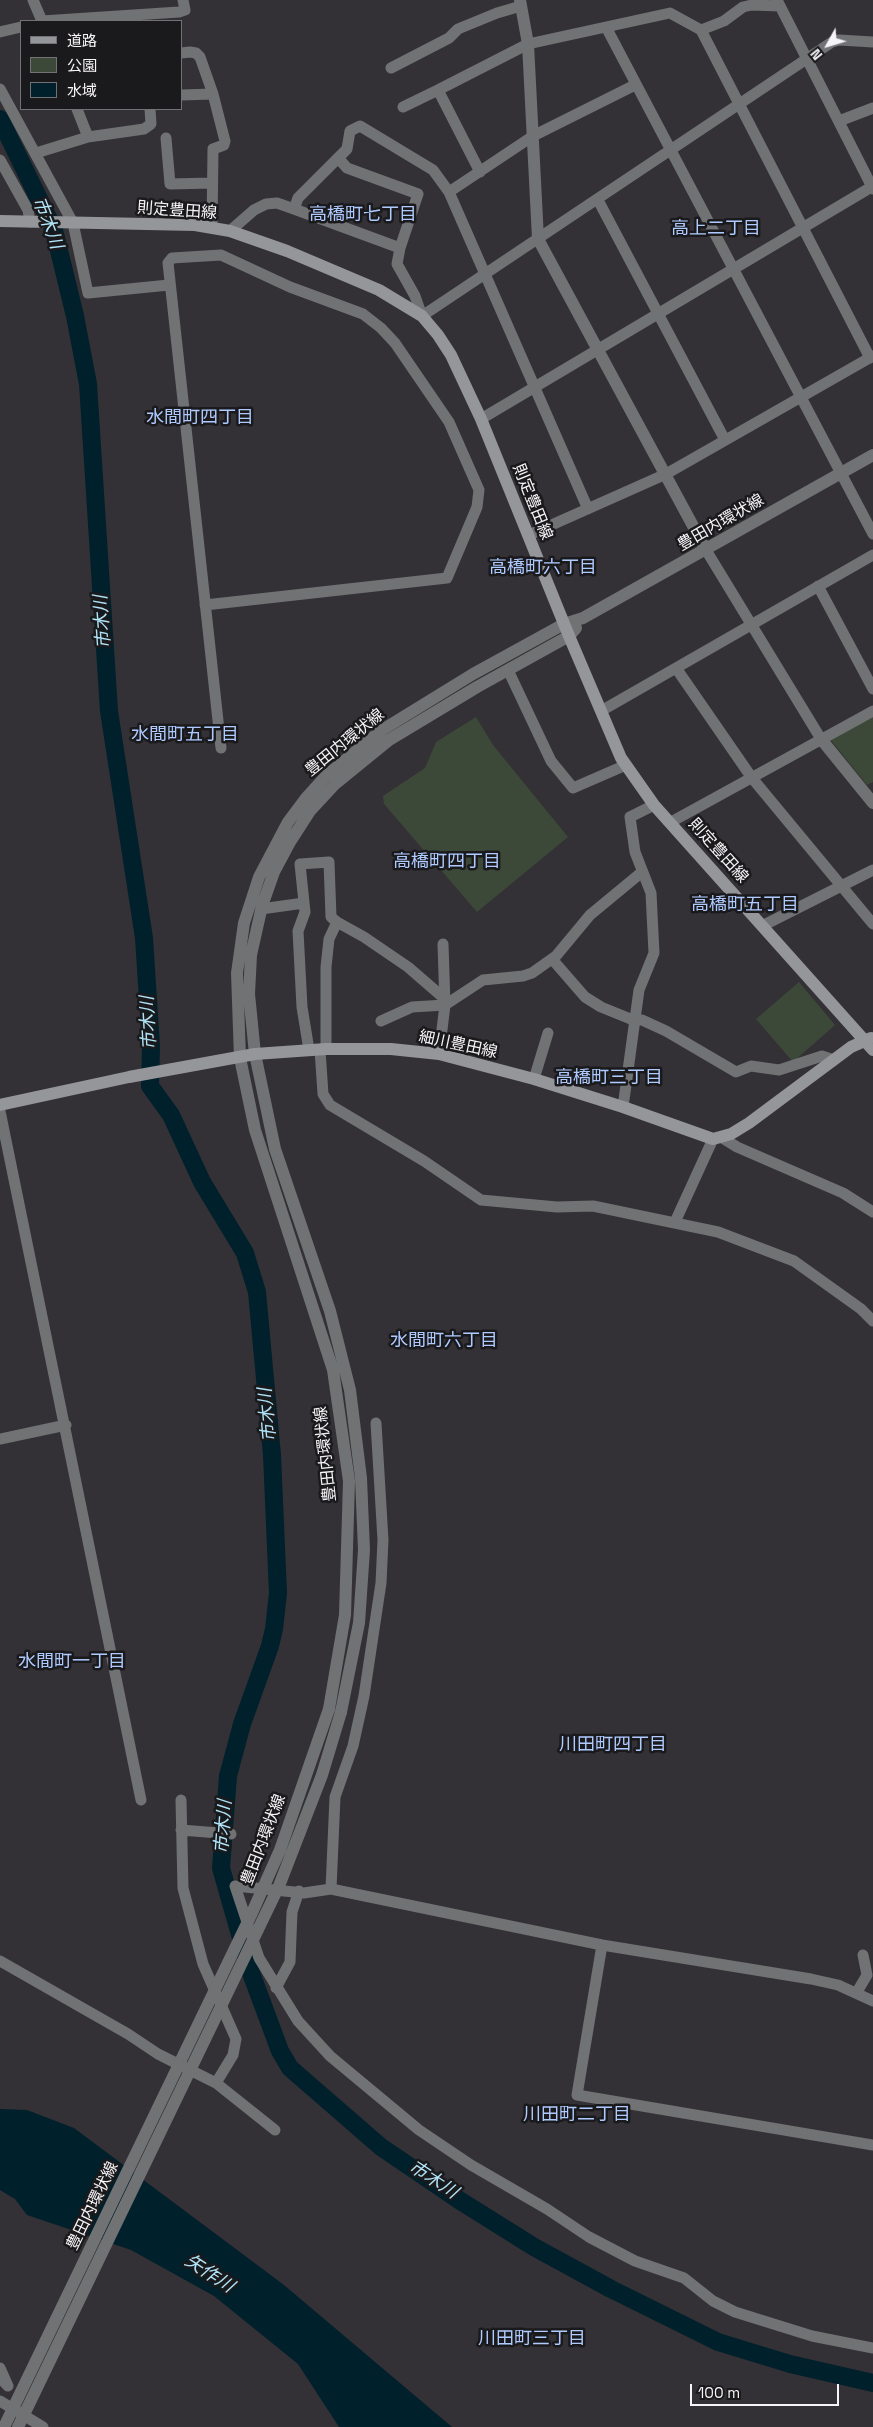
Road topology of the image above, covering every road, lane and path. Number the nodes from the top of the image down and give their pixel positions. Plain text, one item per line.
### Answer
1 (33, 0) edge
2 (184, 0) edge
3 (520, 3) edge
4 (779, 3) edge
5 (147, 18) edge
6 (42, 20) edge
7 (77, 20) edge
8 (20, 27) edge
9 (606, 27) junction
10 (701, 30) junction
11 (0, 32) edge
12 (873, 42) edge
13 (528, 44) junction
14 (182, 54) edge
15 (807, 59) junction
16 (391, 68) dead end
17 (635, 85) junction
18 (0, 89) edge
19 (438, 90) junction
20 (212, 94) junction
21 (182, 95) edge
22 (740, 103) junction
23 (403, 107) dead end
24 (873, 108) edge
25 (77, 110) edge
26 (150, 110) edge
27 (839, 120) junction
28 (534, 136) junction
29 (88, 137) junction
30 (166, 138) dead end
31 (671, 150) junction
32 (36, 153) junction
33 (339, 159) junction
34 (0, 160) edge
35 (480, 172) junction
36 (212, 183) junction
37 (873, 187) edge
38 (449, 192) junction
39 (598, 200) junction
40 (294, 209) junction
41 (0, 221) edge
42 (30, 222) junction
43 (74, 223) junction
44 (802, 226) junction
45 (212, 228) junction
46 (230, 231) junction
47 (538, 238) junction
48 (400, 248) junction
49 (734, 268) junction
50 (486, 274) junction
51 (169, 285) junction
52 (659, 312) junction
53 (422, 316) junction
54 (598, 350) junction
55 (871, 357) edge
56 (534, 387) junction
57 (803, 396) junction
58 (481, 419) junction
59 (725, 440) junction
60 (873, 455) edge
61 (841, 473) junction
62 (666, 474) junction
63 (588, 509) junction
64 (873, 534) edge
65 (529, 536) junction
66 (706, 550) junction
67 (873, 555) edge
68 (818, 586) junction
69 (206, 606) junction
70 (751, 624) junction
71 (566, 630) junction
72 (676, 668) junction
73 (508, 670) junction
74 (873, 689) edge
75 (601, 711) junction
76 (873, 711) edge
77 (821, 739) junction
78 (221, 748) dead end
79 (626, 765) junction
80 (752, 778) junction
81 (869, 790) edge
82 (873, 803) edge
83 (654, 805) junction
84 (671, 822) junction
85 (873, 870) edge
86 (642, 872) junction
87 (841, 886) junction
88 (304, 903) junction
89 (261, 909) junction
90 (337, 922) junction
91 (873, 924) edge
92 (764, 926) junction
93 (443, 944) dead end
94 (552, 959) junction
95 (445, 1002) junction
96 (633, 1020) junction
97 (381, 1021) dead end
98 (548, 1033) dead end
99 (870, 1043) edge
100 (318, 1050) junction
101 (255, 1054) junction
102 (439, 1054) junction
103 (240, 1058) junction
104 (834, 1060) junction
105 (534, 1080) junction
106 (0, 1105) edge
107 (623, 1107) junction
108 (0, 1111) edge
109 (717, 1138) junction
110 (873, 1212) edge
111 (674, 1222) junction
112 (873, 1322) edge
113 (376, 1424) dead end
114 (66, 1425) junction
115 (0, 1439) edge
116 (335, 1710) junction
117 (141, 1800) dead end
118 (181, 1800) dead end
119 (181, 1830) junction
120 (231, 1834) dead end
121 (331, 1889) junction
122 (299, 1891) junction
123 (602, 1945) junction
124 (863, 1955) dead end
125 (0, 1961) edge
126 (276, 1988) junction
127 (857, 1992) junction
128 (873, 2001) edge
129 (216, 2082) junction
130 (275, 2130) dead end
131 (873, 2145) edge
132 (873, 2348) edge
133 (0, 2368) edge
134 (0, 2378) edge
135 (0, 2402) edge
136 (4, 2427) edge
137 (18, 2427) edge
138 (43, 2427) edge

1 - 6 street
2 - 5 street
3 - 13 street
3 - 16 street
4 - 10 street
4 - 15 street
5 - 7 street
8 - 11 street
9 - 10 street
9 - 13 street
9 - 17 street
10 - 22 street
12 - 15 street
13 - 19 street
13 - 28 street
14 - 20 street
15 - 22 street
15 - 27 street
17 - 28 street
17 - 31 street
18 - 32 street
19 - 23 street
19 - 35 street
20 - 21 street
20 - 36 street
22 - 31 street
22 - 44 street
24 - 27 street
25 - 29 street
26 - 29 street
27 - 37 street
28 - 35 street
28 - 47 street
29 - 32 street
30 - 36 street
31 - 39 street
31 - 49 street
32 - 43 street
33 - 38 street
33 - 40 street
33 - 48 street
34 - 42 street
35 - 38 street
36 - 45 street
37 - 44 street
38 - 50 street
39 - 47 street
39 - 52 street
40 - 46 street
40 - 48 street
41 - 42 main road, 則定豊田線
42 - 43 main road, 則定豊田線
43 - 45 main road, 則定豊田線
43 - 51 street
44 - 49 street
44 - 55 street
45 - 46 main road, 則定豊田線
46 - 53 main road, 則定豊田線
47 - 50 street
47 - 54 street
48 - 53 street
49 - 52 street
49 - 57 street
50 - 53 street
50 - 56 street
51 - 69 street
51 - 69 street
52 - 54 street
52 - 59 street
53 - 58 main road, 則定豊田線
54 - 56 street
54 - 62 street
55 - 57 street
56 - 58 street
56 - 63 street
57 - 59 street
57 - 61 street
58 - 65 main road, 則定豊田線
59 - 62 street
60 - 61 street, 豊田内環状線
61 - 64 street
61 - 66 street, 豊田内環状線
62 - 63 street
62 - 66 street
63 - 65 street
65 - 71 main road, 則定豊田線
66 - 70 street
66 - 71 street, 豊田内環状線
67 - 68 street
68 - 70 street
68 - 74 street
69 - 78 street
70 - 72 street
70 - 77 street
71 - 73 street, 豊田内環状線
71 - 75 main road, 則定豊田線
71 - 103 street, 豊田内環状線
72 - 75 street
72 - 80 street
73 - 79 street
73 - 89 street, 豊田内環状線
75 - 79 main road, 則定豊田線
76 - 77 street
77 - 80 street
77 - 81 street
79 - 83 main road, 則定豊田線
80 - 84 street
80 - 87 street
81 - 82 street
83 - 84 main road, 則定豊田線
83 - 86 street
84 - 92 main road, 則定豊田線
85 - 87 street
86 - 94 street
86 - 96 street
87 - 91 street
87 - 92 street
88 - 89 street
88 - 90 street
88 - 100 street
89 - 101 street, 豊田内環状線
90 - 95 street
90 - 100 street
92 - 99 main road, 則定豊田線
93 - 95 street
94 - 95 street
94 - 96 street
95 - 97 street
95 - 102 street
96 - 104 street
96 - 107 street
98 - 105 street
99 - 104 main road
100 - 101 main road, 細川豊田線
100 - 102 main road, 細川豊田線
100 - 111 street
101 - 103 main road, 細川豊田線
101 - 116 street, 豊田内環状線
102 - 105 main road, 細川豊田線
103 - 106 main road, 細川豊田線
103 - 116 street, 豊田内環状線
104 - 109 main road
105 - 107 main road, 細川豊田線
107 - 109 main road, 細川豊田線
108 - 114 street
109 - 110 street
109 - 111 street
111 - 112 street
113 - 121 street
114 - 115 street
114 - 117 street
116 - 136 street, 豊田内環状線, bridge
116 - 137 street, 豊田内環状線, bridge
118 - 119 street
119 - 120 street
119 - 129 street
121 - 122 street
121 - 123 street
122 - 126 street
122 - 126 street
123 - 127 street
123 - 131 street
124 - 127 street
125 - 129 street
126 - 132 street
127 - 128 street
129 - 130 street
133 - 134 street
135 - 138 street

